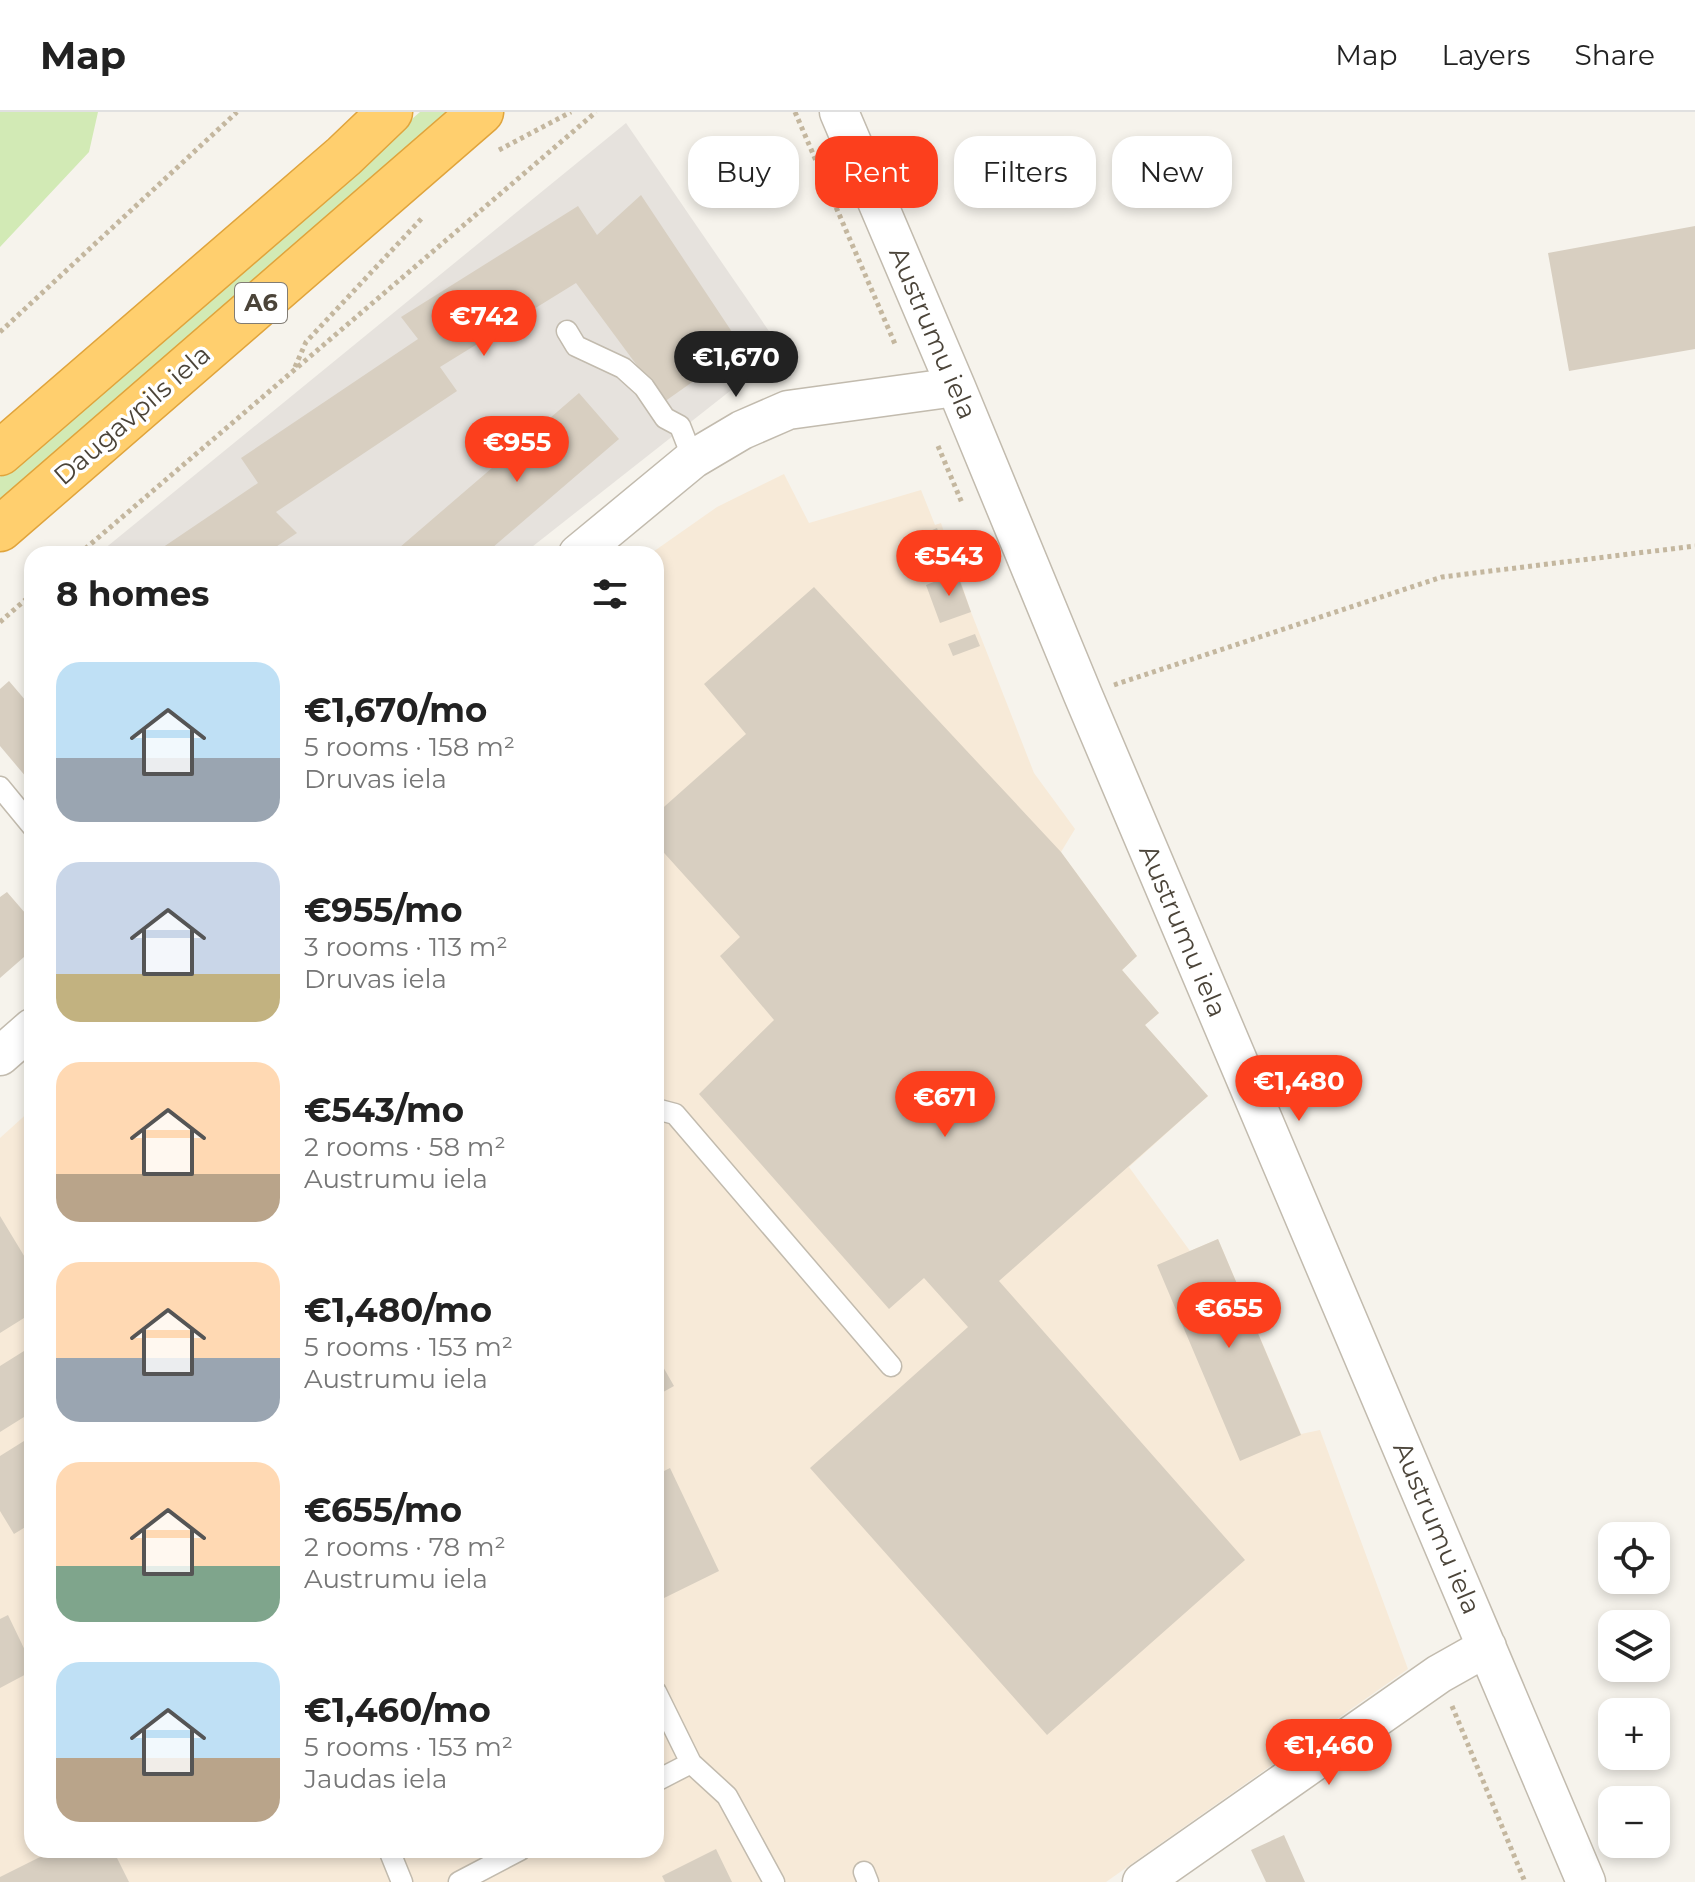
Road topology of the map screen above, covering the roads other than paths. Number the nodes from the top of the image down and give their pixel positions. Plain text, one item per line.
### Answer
1 (390, 112) edge
2 (839, 112) edge
3 (489, 132) edge
4 (567, 331) dead end
5 (956, 387) junction
6 (0, 453) edge
7 (693, 459) junction
8 (0, 529) edge
9 (588, 546) edge
10 (0, 787) edge
11 (24, 816) edge
12 (24, 1035) edge
13 (0, 1056) edge
14 (664, 1111) edge
15 (891, 1366) dead end
16 (1487, 1647) junction
17 (664, 1708) edge
18 (691, 1763) junction
19 (664, 1777) edge
20 (392, 1858) edge
21 (505, 1858) edge
22 (402, 1882) edge
23 (459, 1882) edge
24 (774, 1882) edge
25 (1142, 1882) edge
26 (1586, 1882) edge

1 - 6 highway, A6
2 - 5 street, Austrumu iela
3 - 8 highway, Daugavpils iela / A6
4 - 7 lane
5 - 7 street
5 - 16 street, Austrumu iela
7 - 9 street
10 - 11 lane
12 - 13 street
14 - 15 lane
16 - 25 street
16 - 26 street, Austrumu iela
17 - 18 lane
18 - 19 lane
18 - 24 lane
20 - 22 lane
21 - 23 lane

